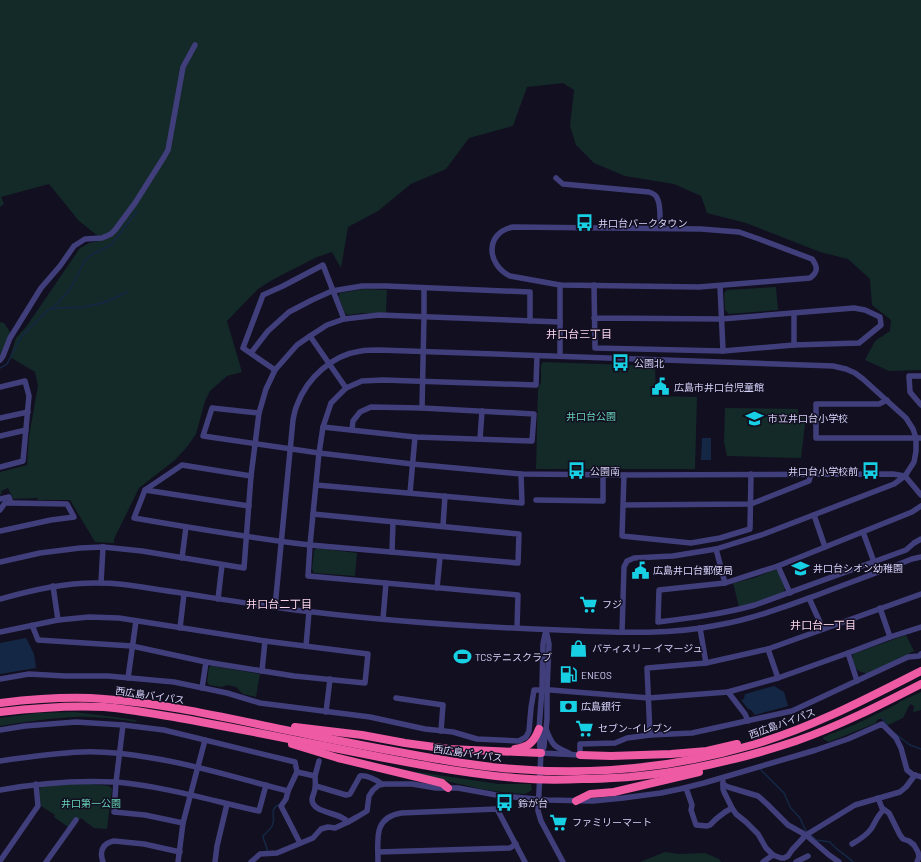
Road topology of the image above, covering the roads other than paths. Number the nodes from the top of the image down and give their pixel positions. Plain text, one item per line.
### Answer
1 (195, 45) dead end
2 (556, 178) dead end
3 (660, 228) junction
4 (560, 285) junction
5 (594, 285) junction
6 (720, 286) junction
7 (424, 288) junction
8 (332, 291) junction
9 (794, 313) junction
10 (424, 317) junction
11 (594, 318) junction
12 (344, 319) junction
13 (721, 319) junction
14 (530, 321) junction
15 (560, 322) junction
16 (310, 336) junction
17 (794, 345) junction
18 (424, 351) junction
19 (723, 351) junction
20 (250, 352) junction
21 (537, 356) junction
22 (560, 356) junction
23 (0, 360) edge
24 (328, 364) junction
25 (275, 370) junction
26 (921, 376) edge
27 (423, 382) junction
28 (0, 386) edge
29 (346, 388) junction
30 (887, 400) junction
31 (921, 404) edge
32 (422, 408) junction
33 (482, 411) junction
34 (28, 412) junction
35 (259, 413) junction
36 (0, 418) edge
37 (323, 427) junction
38 (352, 429) junction
39 (26, 430) junction
40 (0, 436) edge
41 (415, 437) junction
42 (919, 438) edge
43 (480, 439) junction
44 (255, 444) junction
45 (290, 450) junction
46 (319, 454) junction
47 (412, 464) junction
48 (0, 467) edge
49 (521, 474) junction
50 (751, 474) junction
51 (811, 474) junction
52 (603, 475) junction
53 (624, 475) junction
54 (251, 476) junction
55 (905, 476) junction
56 (316, 485) junction
57 (145, 490) junction
58 (410, 493) junction
59 (921, 495) edge
60 (445, 496) junction
61 (0, 499) edge
62 (536, 500) dead end
63 (11, 503) junction
64 (751, 504) junction
65 (624, 505) junction
66 (249, 506) junction
67 (921, 506) edge
68 (0, 510) edge
69 (313, 514) junction
70 (814, 515) junction
71 (393, 522) junction
72 (443, 526) junction
73 (186, 527) junction
74 (0, 531) edge
75 (863, 532) junction
76 (246, 537) junction
77 (921, 539) edge
78 (281, 542) junction
79 (310, 545) junction
80 (103, 547) junction
81 (825, 547) junction
82 (716, 549) junction
83 (392, 552) junction
84 (440, 557) junction
85 (921, 557) edge
86 (182, 558) junction
87 (0, 562) edge
88 (874, 562) junction
89 (222, 565) junction
90 (778, 566) junction
91 (101, 583) junction
92 (386, 583) junction
93 (725, 583) junction
94 (53, 586) junction
95 (437, 588) junction
96 (790, 593) junction
97 (184, 594) junction
98 (921, 594) edge
99 (809, 598) junction
100 (0, 599) edge
101 (218, 599) junction
102 (275, 607) junction
103 (880, 608) junction
104 (309, 612) junction
105 (383, 619) junction
106 (58, 620) junction
107 (136, 621) junction
108 (32, 625) junction
109 (921, 627) edge
110 (180, 628) junction
111 (518, 628) junction
112 (700, 628) junction
113 (823, 629) junction
114 (546, 630) junction
115 (0, 632) edge
116 (622, 632) junction
117 (890, 637) junction
118 (265, 641) junction
119 (132, 646) junction
120 (306, 646) junction
121 (768, 649) junction
122 (848, 653) junction
123 (921, 654) edge
124 (206, 662) junction
125 (706, 663) junction
126 (262, 671) junction
127 (921, 671) edge
128 (128, 678) junction
129 (778, 678) junction
130 (0, 679) edge
131 (330, 680) junction
132 (857, 681) junction
133 (921, 684) edge
134 (202, 688) junction
135 (544, 690) junction
136 (728, 692) junction
137 (396, 698) dead end
138 (649, 698) junction
139 (0, 703) edge
140 (0, 712) edge
141 (326, 712) junction
142 (748, 721) junction
143 (257, 723) junction
144 (123, 725) junction
145 (542, 729) junction
146 (800, 729) junction
147 (0, 730) edge
148 (251, 731) junction
149 (441, 731) junction
150 (650, 735) junction
151 (205, 740) junction
152 (496, 751) junction
153 (119, 754) junction
154 (577, 754) junction
155 (541, 755) junction
156 (747, 756) junction
157 (0, 761) edge
158 (319, 762) dead end
159 (198, 768) junction
160 (298, 772) junction
161 (315, 776) junction
162 (918, 776) edge
163 (722, 781) junction
164 (116, 782) junction
165 (36, 784) junction
166 (382, 784) junction
167 (266, 785) junction
168 (316, 786) junction
169 (448, 788) junction
170 (686, 788) junction
171 (0, 790) edge
172 (288, 791) junction
173 (191, 796) junction
174 (878, 798) junction
175 (539, 799) junction
176 (576, 801) junction
177 (228, 804) junction
178 (732, 808) junction
179 (884, 810) junction
180 (76, 820) dead end
181 (348, 822) junction
182 (183, 823) junction
183 (808, 834) junction
184 (300, 843) junction
185 (516, 844) junction
186 (852, 844) dead end
187 (180, 852) junction
188 (378, 852) junction
189 (773, 855) junction
190 (808, 856) dead end
191 (784, 860) edge
192 (0, 861) edge
193 (46, 862) edge
194 (102, 862) edge
195 (178, 862) edge
196 (215, 862) edge
197 (251, 862) edge
198 (378, 862) edge
199 (525, 862) edge
200 (563, 862) edge
201 (763, 862) edge
202 (796, 862) edge
203 (839, 862) edge
204 (917, 862) edge

1 - 23 street
2 - 3 street
3 - 4 street
3 - 6 street
4 - 5 street
4 - 15 street
5 - 6 street
5 - 11 street
6 - 13 street
7 - 8 street
7 - 10 street
7 - 14 street
8 - 12 street
8 - 20 street
8 - 20 street
9 - 13 street
9 - 17 street
9 - 17 street
10 - 12 street
10 - 14 street
10 - 18 street
11 - 13 street
11 - 19 street
12 - 16 street
13 - 19 street
14 - 15 street
15 - 22 street
16 - 24 street
16 - 25 street
17 - 19 street
18 - 21 street
18 - 24 street
18 - 27 street
20 - 25 street
21 - 22 street
21 - 27 street
22 - 30 street
24 - 29 street
24 - 45 street
25 - 35 street
26 - 31 street
27 - 29 street
27 - 32 street
28 - 34 street
29 - 37 street
30 - 42 street
30 - 42 street
32 - 33 street
32 - 38 street
33 - 43 street
33 - 43 street
34 - 36 street
34 - 39 street
35 - 44 street
35 - 44 street
37 - 38 street
37 - 46 street
38 - 41 street
39 - 40 street
39 - 48 street
41 - 43 street
41 - 47 street
42 - 55 street
44 - 45 street
44 - 54 street
45 - 46 street
45 - 78 street
46 - 47 street
46 - 56 street
47 - 49 street
47 - 58 street
49 - 52 street
49 - 60 street
50 - 51 street
50 - 53 street
50 - 64 street
51 - 55 street
51 - 64 street
52 - 53 street
52 - 62 street
53 - 65 street
54 - 57 street
54 - 66 street
55 - 59 street
55 - 70 street
56 - 58 street
56 - 69 street
57 - 66 street
57 - 73 street
58 - 60 street
60 - 72 street
61 - 63 street
63 - 68 street
63 - 74 street
64 - 65 street
64 - 65 street
66 - 76 street
67 - 75 street
69 - 71 street
69 - 79 street
70 - 81 street
70 - 82 street
71 - 72 street
71 - 83 street
72 - 84 street
73 - 76 street
73 - 86 street
75 - 81 street
75 - 88 street
76 - 78 street
76 - 89 street
77 - 88 street
78 - 79 street
78 - 102 street
79 - 83 street
79 - 92 street
80 - 86 street
80 - 87 street
80 - 91 street
81 - 90 street
82 - 93 street
82 - 116 street
83 - 84 street
84 - 95 street
85 - 99 street
86 - 89 street
88 - 96 street
89 - 101 street
90 - 93 street
90 - 96 street
91 - 94 street
91 - 97 street
92 - 95 street
92 - 105 street
93 - 96 street
94 - 100 street
94 - 106 street
95 - 111 street
97 - 101 street
97 - 110 street
98 - 103 street
99 - 112 street
99 - 113 street
101 - 102 street
102 - 104 street
103 - 113 street
103 - 117 street
104 - 105 street
104 - 120 street
105 - 111 street
106 - 107 street
106 - 108 street
107 - 110 street
107 - 119 street
108 - 115 street
108 - 119 street
109 - 117 street
110 - 118 street
111 - 114 street
112 - 116 street
112 - 125 street
113 - 121 street
114 - 116 street
114 - 135 street
117 - 122 street
118 - 120 street
118 - 126 street
119 - 124 street
119 - 128 street
120 - 131 street
121 - 125 street
121 - 129 street
122 - 129 street
122 - 132 street
123 - 132 street
124 - 126 street
124 - 134 street
125 - 138 street
126 - 131 street
127 - 146 highway, 西広島バイパス
128 - 130 street
128 - 134 street
129 - 136 street
131 - 141 street
132 - 142 street
133 - 156 highway, 西広島バイパス
134 - 141 street
135 - 138 street
135 - 145 street
135 - 149 street
136 - 138 street
136 - 142 street
137 - 149 street
138 - 150 street
139 - 143 highway, 西広島バイパス
140 - 148 highway, 西広島バイパス
141 - 149 street
142 - 150 street
143 - 146 highway, 西広島バイパス
143 - 152 highway
144 - 147 street
144 - 151 street
144 - 153 street
145 - 152 highway
145 - 154 street
145 - 155 street
146 - 154 highway
148 - 156 highway, 西広島バイパス
148 - 169 highway
150 - 154 street
151 - 159 street
151 - 160 street
152 - 155 highway
153 - 157 street
153 - 159 street
153 - 164 street
154 - 155 street
155 - 175 street
156 - 176 highway
158 - 161 street
159 - 167 street
159 - 173 street
160 - 161 street
160 - 172 street
161 - 168 street
162 - 163 street
162 - 174 street
163 - 170 street
163 - 178 street
163 - 183 street
164 - 165 street
164 - 173 street
164 - 182 street
165 - 171 street
165 - 192 street
166 - 168 street
166 - 169 street
166 - 181 street
167 - 172 street
167 - 177 street
168 - 181 street
169 - 175 street
170 - 176 street
170 - 178 street
172 - 184 street
173 - 177 street
173 - 182 street
174 - 179 street
174 - 183 street
175 - 176 street
175 - 200 street
177 - 196 street
178 - 189 street
179 - 186 street
179 - 204 street
180 - 193 street
181 - 184 street
182 - 187 street
183 - 191 street
183 - 203 street
184 - 197 street
185 - 188 street
185 - 188 street
185 - 199 street
187 - 194 street
187 - 195 street
188 - 198 street
189 - 191 street
189 - 201 street
190 - 202 street

